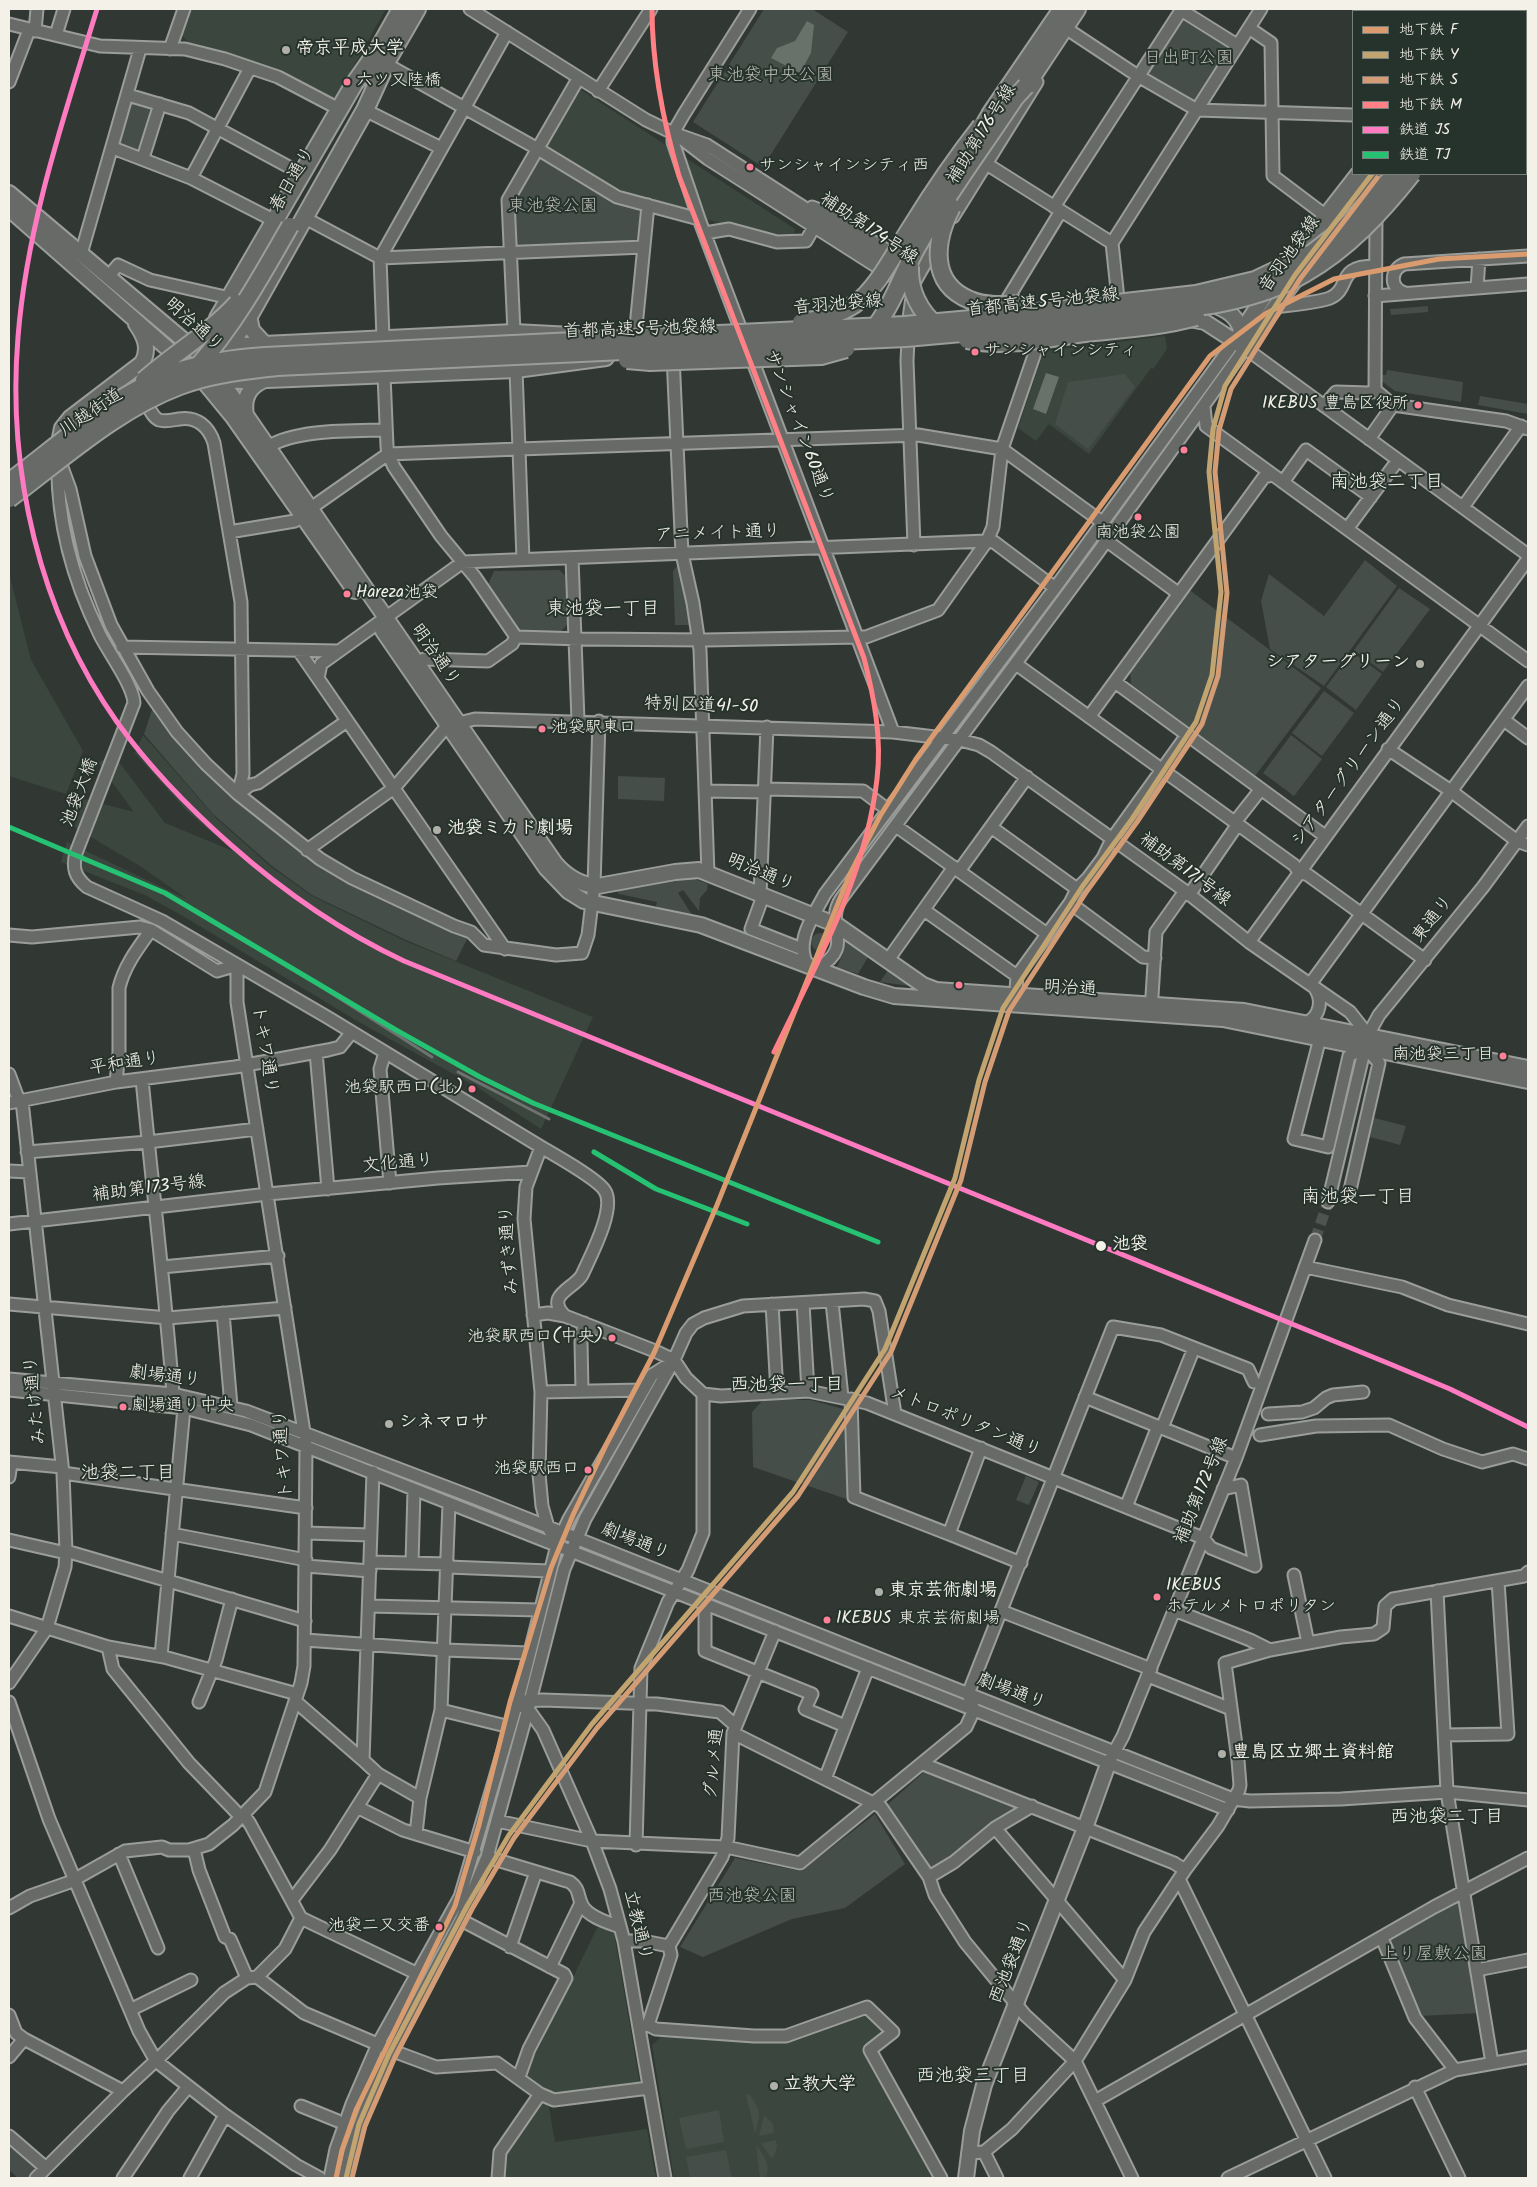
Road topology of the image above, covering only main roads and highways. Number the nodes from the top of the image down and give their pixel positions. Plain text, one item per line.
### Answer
1 (401, 9) edge
2 (417, 9) edge
3 (1062, 9) edge
4 (1077, 9) edge
5 (379, 61) junction
6 (1026, 86) junction
7 (991, 113) junction
8 (1357, 175) edge
9 (1373, 175) edge
10 (1394, 175) edge
11 (1411, 175) edge
12 (11, 202) edge
13 (289, 222) junction
14 (1282, 271) junction
15 (1170, 290) junction
16 (1242, 300) junction
17 (1137, 302) junction
18 (129, 314) junction
19 (249, 316) junction
20 (630, 337) junction
21 (671, 337) junction
22 (1240, 340) junction
23 (264, 343) junction
24 (388, 343) junction
25 (230, 345) junction
26 (573, 354) junction
27 (626, 356) junction
28 (195, 361) junction
29 (393, 364) dead end
30 (263, 380) junction
31 (222, 381) junction
32 (246, 415) junction
33 (59, 450) junction
34 (9, 482) edge
35 (9, 499) edge
36 (306, 512) junction
37 (381, 620) junction
38 (452, 724) junction
39 (610, 884) junction
40 (619, 908) junction
41 (663, 917) joint
42 (837, 925) joint
43 (1015, 1000) junction
44 (1152, 1009) junction
45 (1366, 1041) junction
46 (1528, 1068) edge
47 (1528, 1081) edge
48 (1111, 1758) road end
49 (966, 2178) edge

1 - 5 highway, 春日通り
2 - 5 highway, 春日通り
3 - 7 highway
4 - 6 highway
5 - 13 highway, 春日通り
5 - 13 highway
5 - 13 highway
6 - 17 highway, bridge
6 - 26 highway, bridge
7 - 16 highway, bridge
7 - 21 highway, bridge
8 - 14 main road, 音羽池袋線
9 - 22 main road, 音羽池袋線
10 - 17 highway, 首都高速5号池袋線, bridge
11 - 16 highway, 首都高速5号池袋線, bridge
12 - 18 main road, 明治通り
12 - 28 main road, 明治通り
13 - 19 highway
13 - 28 highway
13 - 28 highway, 春日通り, bridge
13 - 28 highway, 春日通り, bridge
14 - 15 main road, 音羽池袋線
14 - 22 main road, 音羽池袋線
15 - 20 main road, 音羽池袋線
15 - 22 main road
16 - 26 highway, 首都高速5号池袋線, bridge
17 - 21 highway, 首都高速5号池袋線, bridge
18 - 28 main road, 明治通り
18 - 33 main road
19 - 23 main road
19 - 25 highway
20 - 24 main road, 音羽池袋線
20 - 24 main road
21 - 34 highway, 首都高速5号池袋線, bridge
22 - 27 main road
23 - 24 main road
23 - 25 main road
23 - 30 main road
25 - 28 highway
25 - 28 main road
26 - 35 highway, 首都高速5号池袋線, bridge
27 - 29 main road
27 - 30 main road
28 - 31 main road, 明治通り
28 - 33 highway
28 - 33 highway
28 - 34 highway, 川越街道, bridge
28 - 35 highway, 川越街道, bridge
28 - 36 main road, 明治通り
30 - 31 main road
30 - 32 main road
31 - 32 main road, 明治通り
32 - 36 main road, 明治通り
36 - 37 main road, 明治通り
37 - 38 main road, 明治通り
37 - 38 main road, 明治通り
38 - 39 main road, 明治通り
38 - 40 main road, 明治通り
39 - 40 main road
39 - 42 main road, 明治通り
40 - 41 main road, 明治通り
41 - 43 main road, 明治通
42 - 43 main road, 明治通
43 - 44 main road, 明治通
44 - 45 main road, 明治通
44 - 45 main road, 明治通
45 - 46 main road
45 - 47 main road
48 - 49 main road, 西池袋通り

